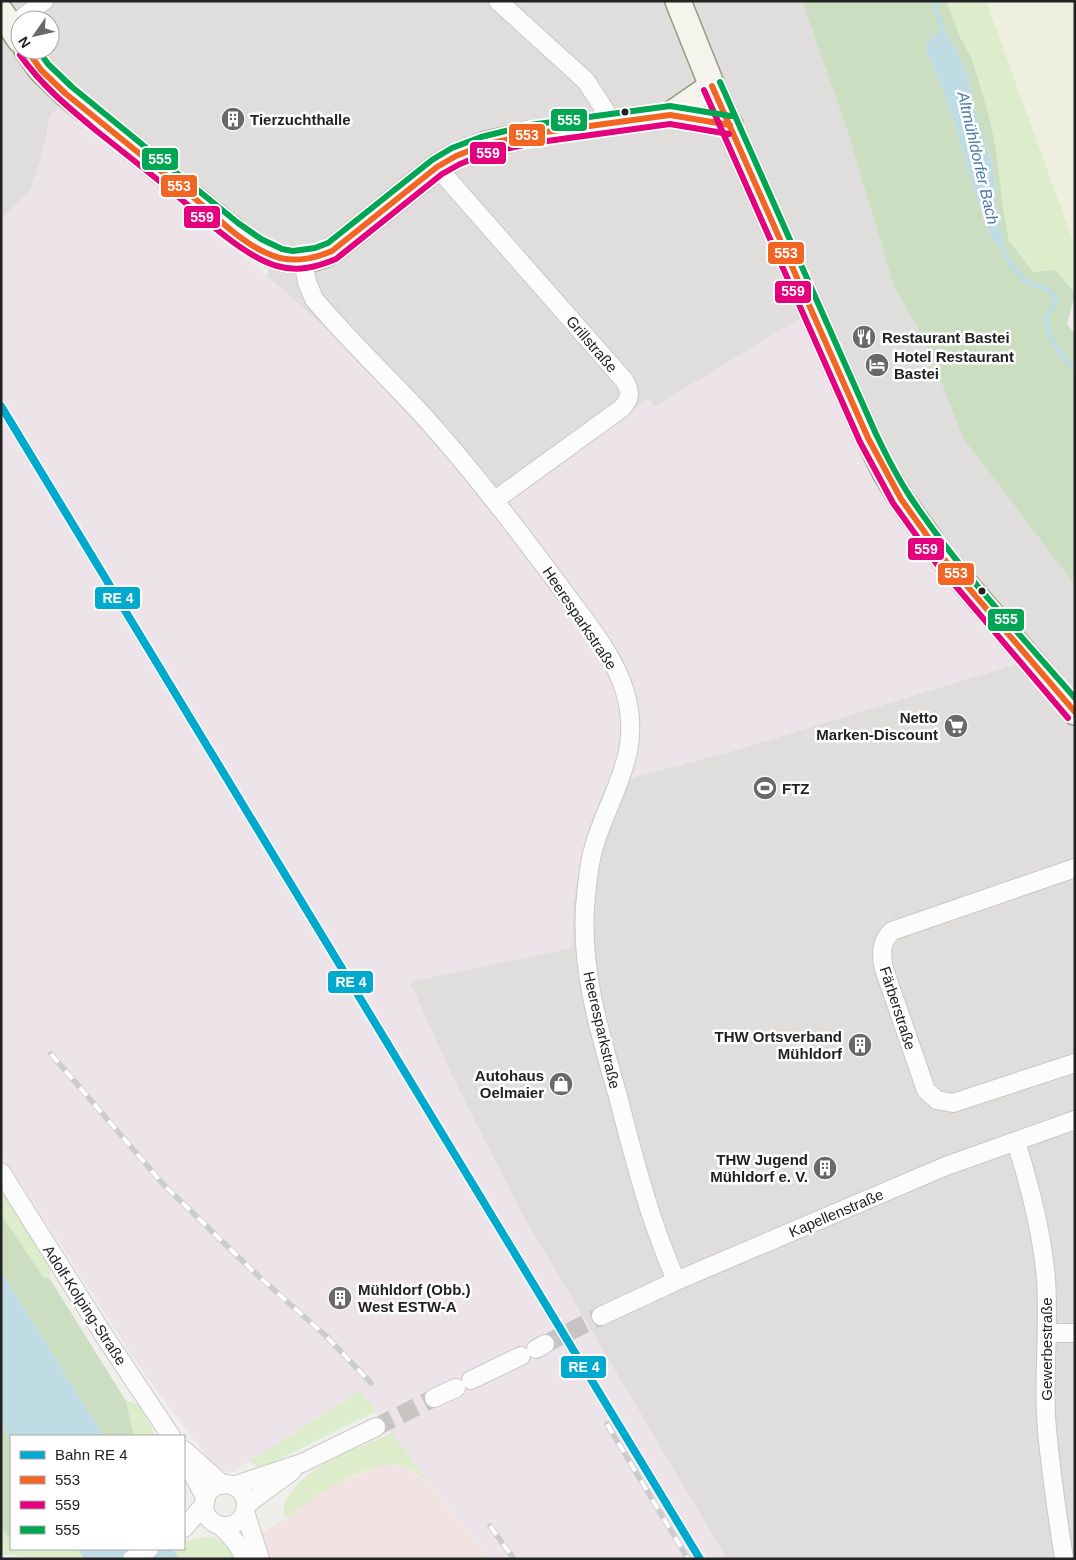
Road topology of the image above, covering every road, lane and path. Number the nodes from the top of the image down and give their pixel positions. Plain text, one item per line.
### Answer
1 (44, 1) edge
2 (498, 1) edge
3 (678, 1) edge
4 (32, 10) edge
5 (34, 60) edge
6 (712, 86) junction
7 (670, 115) junction
8 (610, 123) junction
9 (730, 125) junction
10 (437, 167) junction
11 (303, 261) junction
12 (495, 500) junction
13 (1075, 712) edge
14 (1075, 868) edge
15 (1075, 1063) edge
16 (1075, 1120) edge
17 (1016, 1142) junction
18 (1, 1172) edge
19 (676, 1281) junction
20 (601, 1316) tunnel mouth
21 (1047, 1333) junction
22 (1075, 1333) edge
23 (534, 1350) tunnel mouth
24 (434, 1398) tunnel mouth
25 (376, 1427) tunnel mouth
26 (170, 1435) edge
27 (185, 1451) edge
28 (185, 1460) edge
29 (302, 1463) junction
30 (228, 1485) junction
31 (205, 1501) junction
32 (246, 1508) junction
33 (218, 1524) junction
34 (185, 1526) edge
35 (185, 1527) edge
36 (147, 1550) edge
37 (132, 1559) edge
38 (246, 1559) edge
39 (260, 1559) edge
40 (1064, 1559) edge

1 - 4 street
2 - 8 street
3 - 6 street
5 - 11 street
6 - 7 street
6 - 9 street
7 - 8 street
7 - 9 street
8 - 10 street
9 - 13 street
10 - 11 street
10 - 12 street, Grillstraße
11 - 12 street, Heeresparkstraße
12 - 19 street, Heeresparkstraße
14 - 15 street, Färberstraße
16 - 17 street, Kapellenstraße
17 - 19 street, Kapellenstraße
17 - 21 street, Gewerbestraße
18 - 26 street, Adolf-Kolping-Straße
19 - 20 street, Kapellenstraße
21 - 22 street
21 - 40 street, Gewerbestraße
23 - 24 street
25 - 29 street
27 - 30 street
28 - 31 street
29 - 30 street
29 - 32 street
30 - 31 street
30 - 32 street
31 - 33 street
31 - 34 street
32 - 33 street
32 - 39 street
33 - 35 street
33 - 38 street
36 - 37 street

